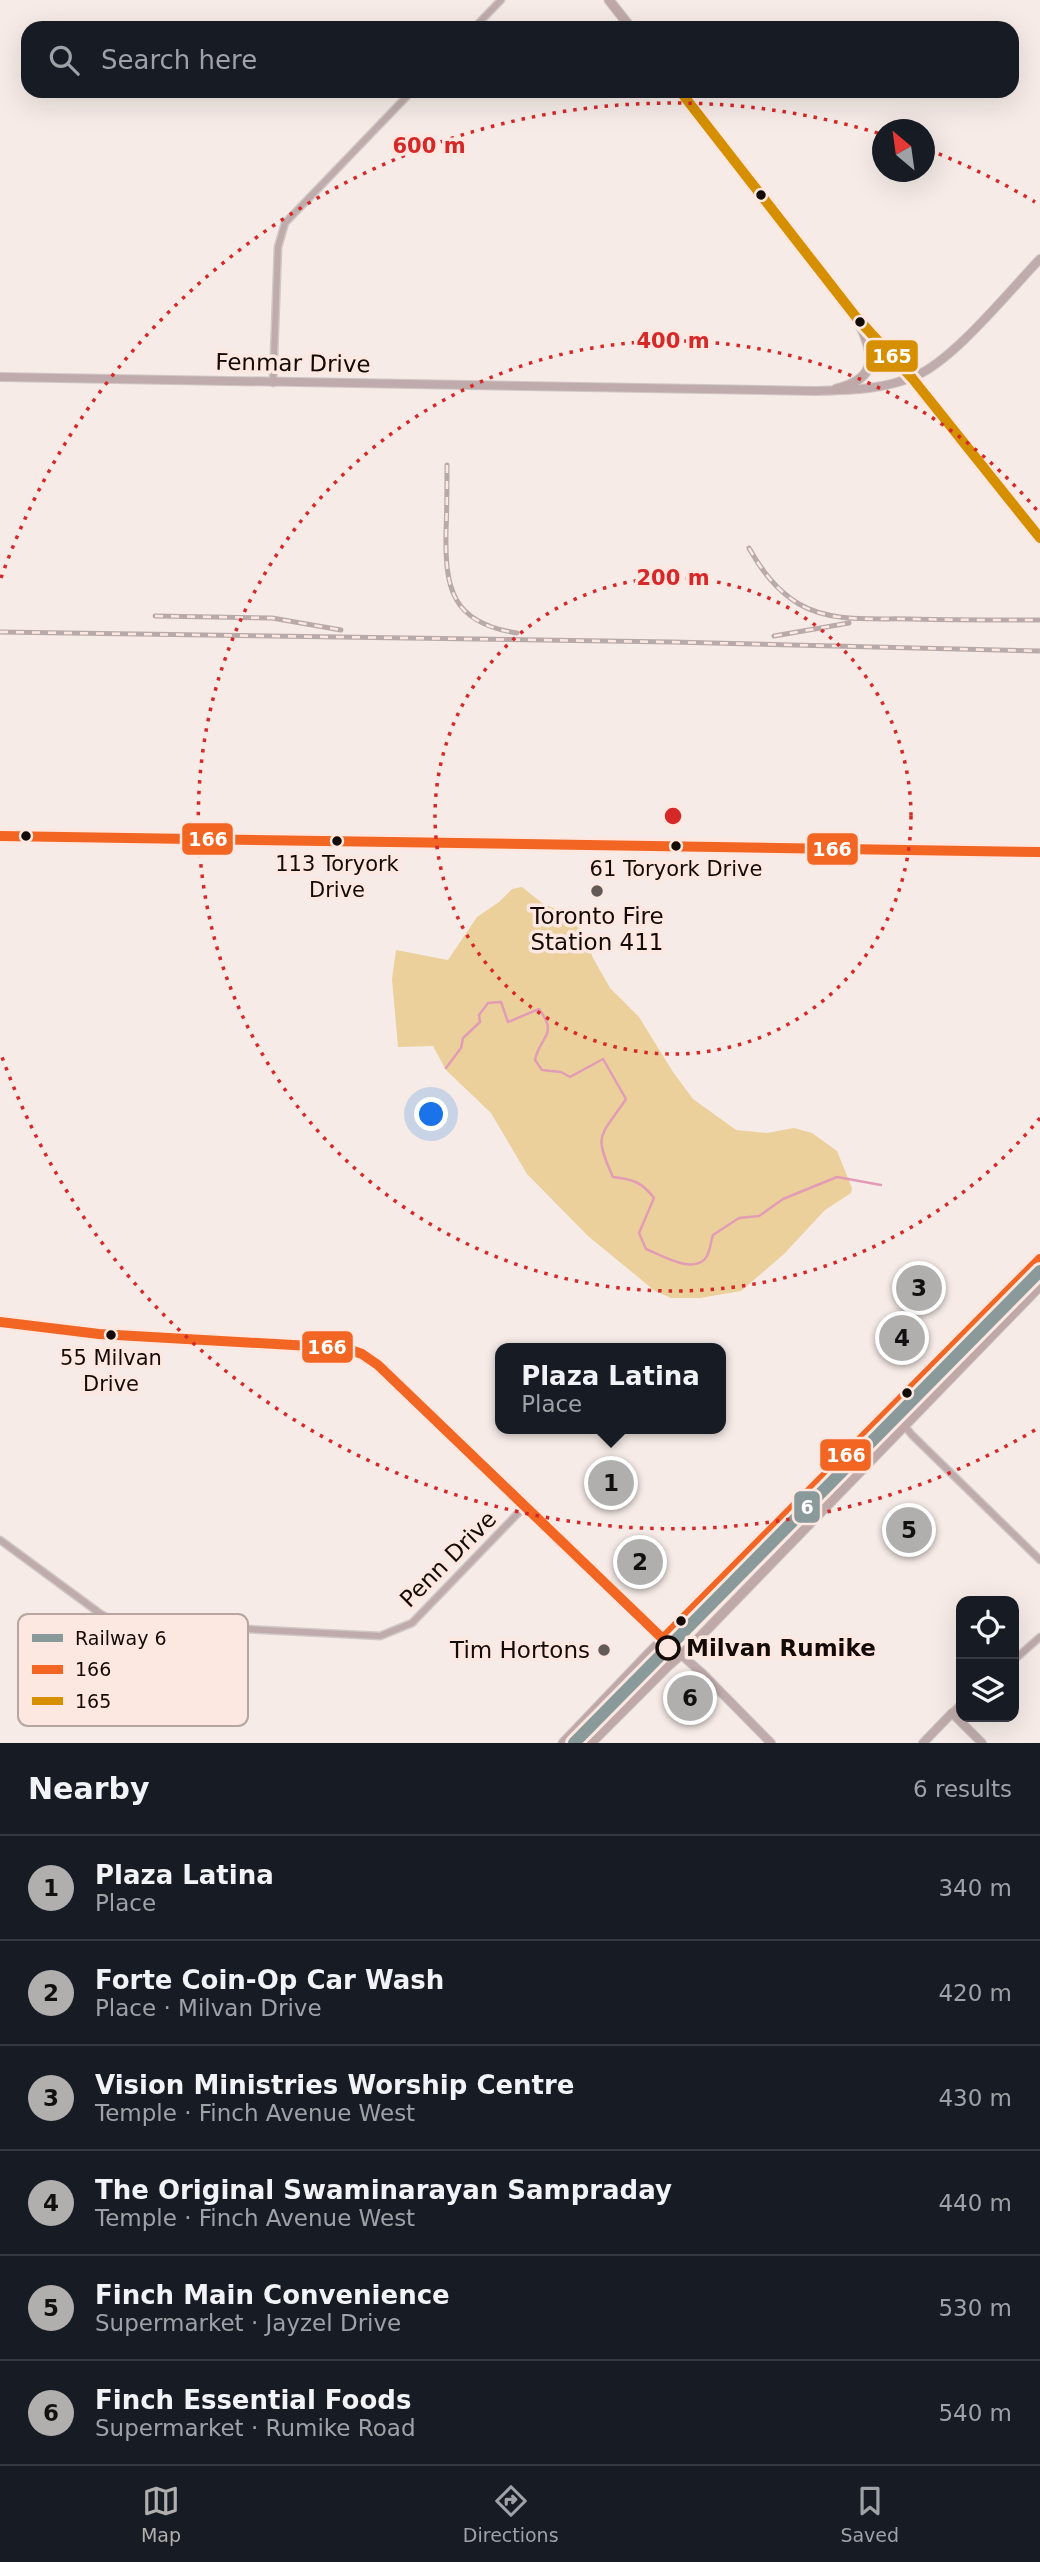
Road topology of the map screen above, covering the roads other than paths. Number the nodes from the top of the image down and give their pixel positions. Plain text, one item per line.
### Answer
1 (501, 0) edge
2 (609, 0) edge
3 (481, 21) edge
4 (626, 21) edge
5 (405, 98) edge
6 (685, 98) edge
7 (1040, 259) edge
8 (856, 317) junction
9 (0, 377) edge
10 (912, 378) junction
11 (273, 383) junction
12 (836, 389) junction
13 (1040, 538) edge
14 (0, 836) edge
15 (1040, 852) edge
16 (1040, 1259) edge
17 (1040, 1286) edge
18 (0, 1322) edge
19 (891, 1409) junction
20 (903, 1426) junction
21 (524, 1506) junction
22 (0, 1540) edge
23 (1040, 1560) edge
24 (103, 1614) edge
25 (248, 1629) edge
26 (1040, 1637) edge
27 (663, 1639) junction
28 (681, 1655) junction
29 (1015, 1659) edge
30 (956, 1708) edge
31 (951, 1713) junction
32 (563, 1743) edge
33 (591, 1743) edge
34 (771, 1743) edge
35 (923, 1743) edge
36 (982, 1743) edge

1 - 3 street
2 - 4 main road
5 - 11 street
6 - 8 main road
7 - 10 street, Fenmar Drive
8 - 10 main road
8 - 12 main road
9 - 11 street, Fenmar Drive
10 - 12 street, Fenmar Drive
10 - 13 main road
11 - 12 street, Fenmar Drive
14 - 15 street
16 - 19 main road
17 - 20 main road
18 - 21 street
19 - 20 street
19 - 27 main road
20 - 23 street
20 - 28 main road
21 - 25 street, Penn Drive
21 - 27 street
22 - 24 street, Penn Drive
26 - 29 street
27 - 28 street
27 - 32 main road
28 - 33 main road
28 - 34 street
30 - 31 street
31 - 35 street
31 - 36 street

